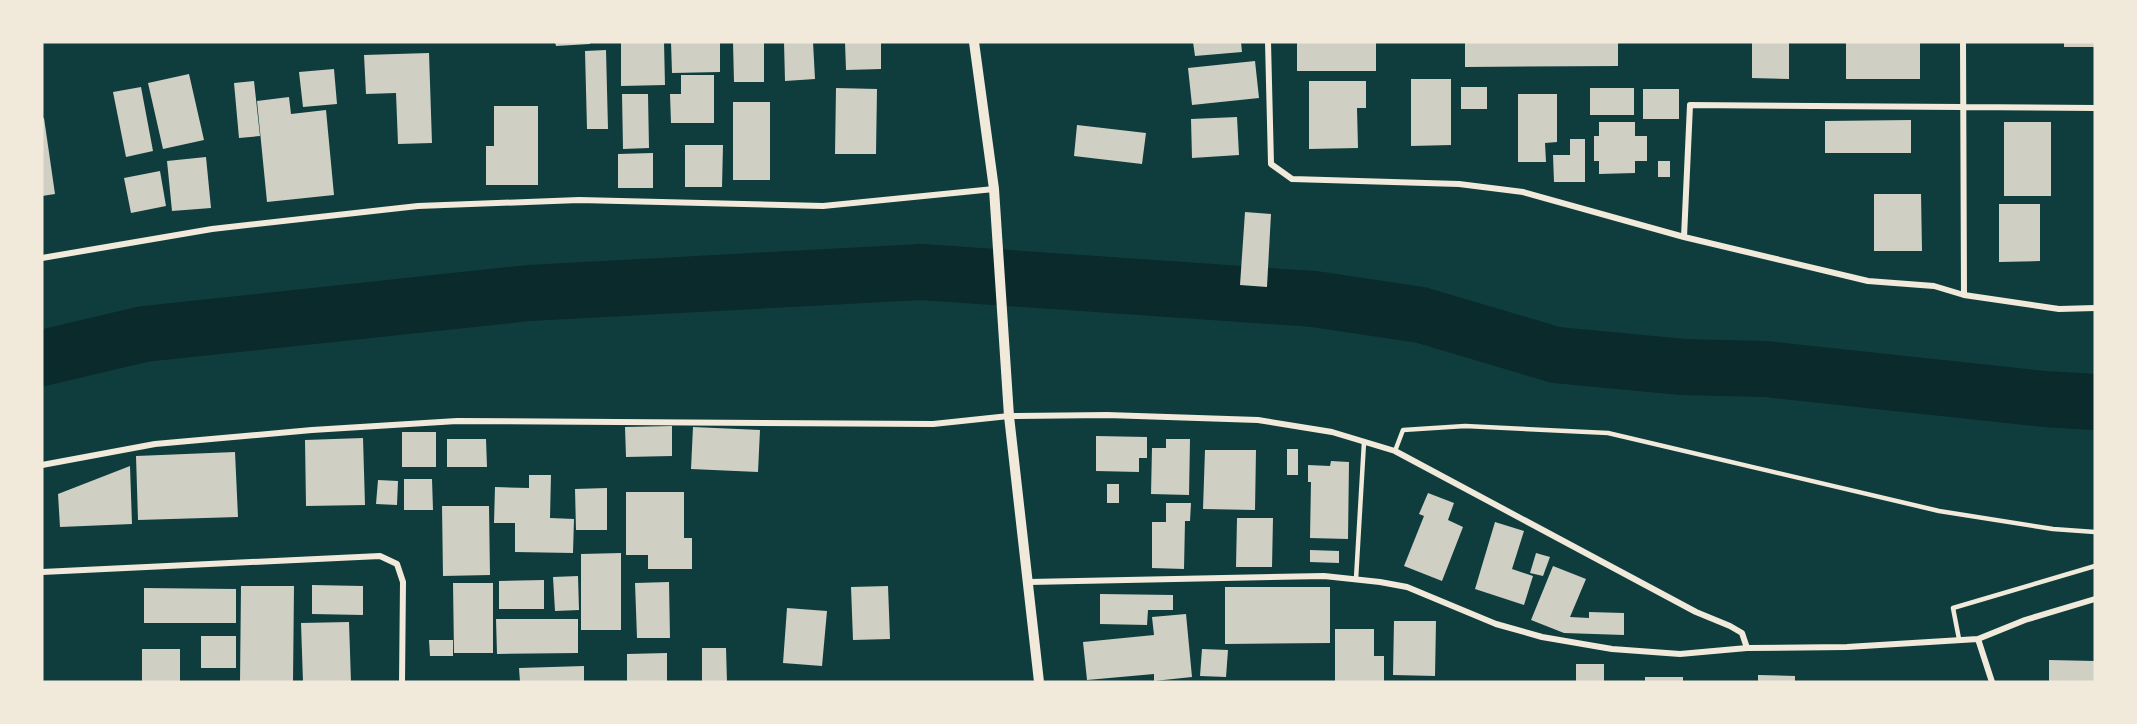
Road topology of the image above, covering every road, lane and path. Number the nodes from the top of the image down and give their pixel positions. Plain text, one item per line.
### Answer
1 (974, 42) edge
2 (1268, 42) edge
3 (1963, 42) edge
4 (1963, 108) junction
5 (2095, 108) edge
6 (994, 189) junction
7 (1684, 237) junction
8 (42, 258) edge
9 (1964, 295) junction
10 (2095, 308) edge
11 (1009, 416) junction
12 (1364, 442) junction
13 (1395, 451) junction
14 (42, 465) edge
15 (2095, 532) edge
16 (2095, 566) edge
17 (42, 572) edge
18 (1356, 579) junction
19 (1029, 582) junction
20 (2095, 599) edge
21 (1959, 639) junction
22 (1978, 639) junction
23 (1747, 648) junction
24 (402, 682) edge
25 (1039, 682) edge
26 (1992, 682) edge

1 - 6 street
2 - 7 street
3 - 4 street
4 - 5 street
4 - 7 street
4 - 9 street
6 - 8 street
6 - 11 street
7 - 9 street
9 - 10 street
11 - 12 street
11 - 14 street
11 - 19 street
12 - 13 street
12 - 18 lane
13 - 15 lane
13 - 23 street
16 - 21 lane
17 - 24 street
18 - 19 street
18 - 23 street
19 - 25 street
20 - 22 street
21 - 22 street
21 - 23 street
22 - 26 street

